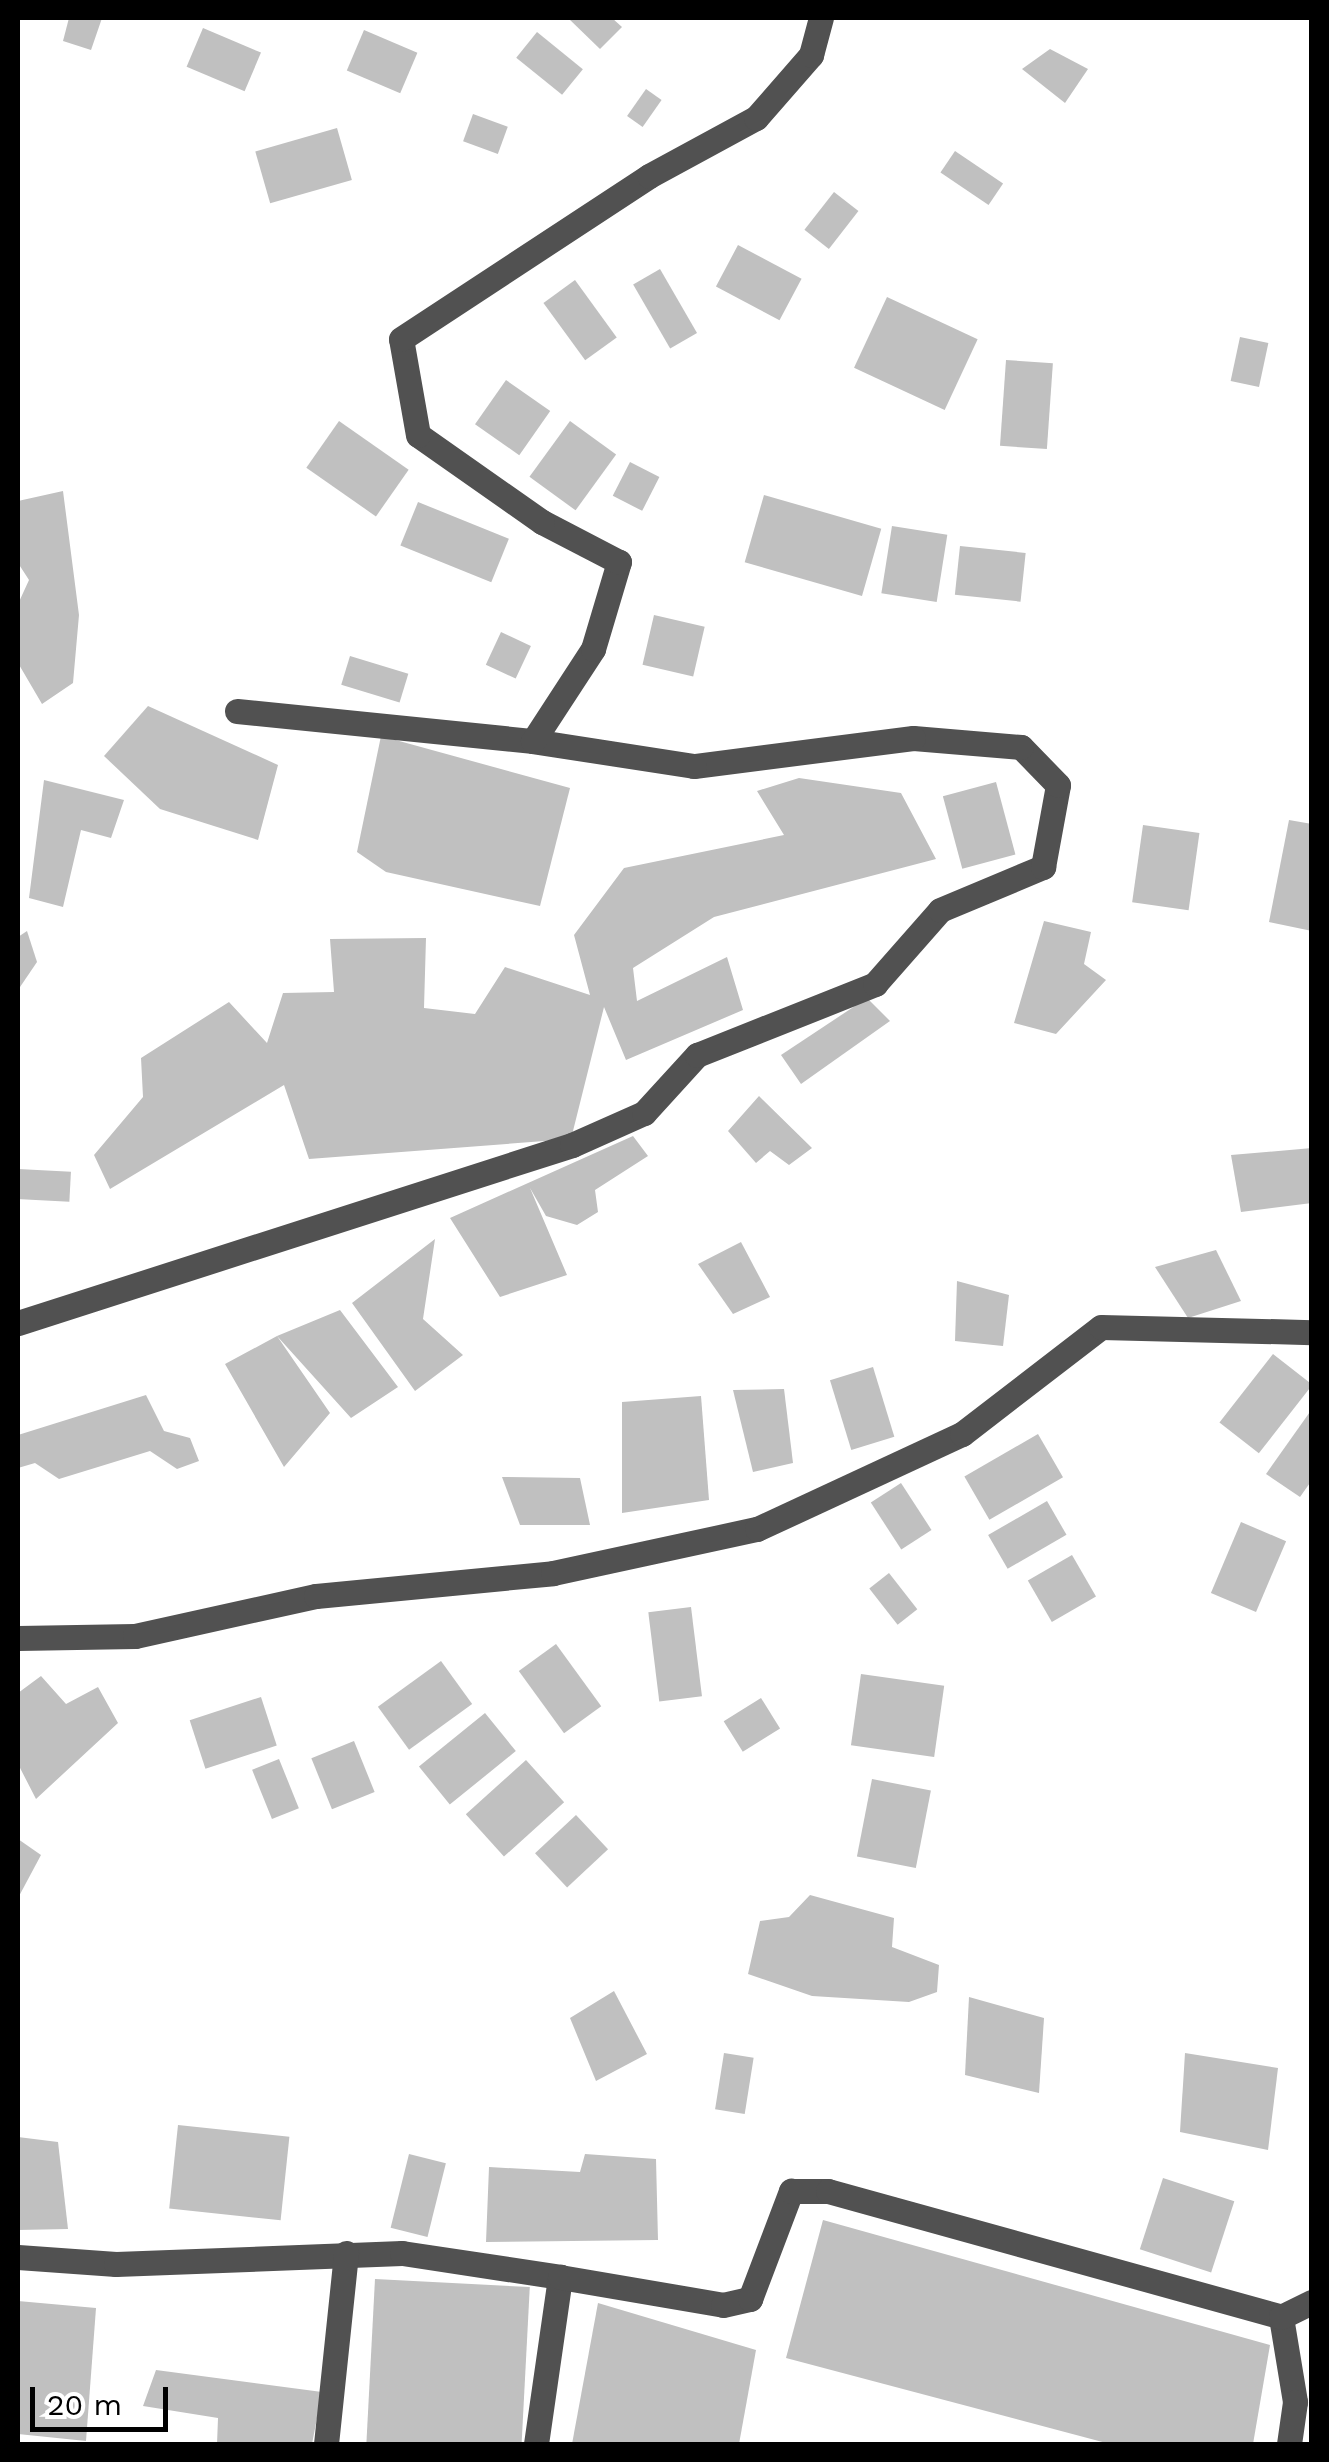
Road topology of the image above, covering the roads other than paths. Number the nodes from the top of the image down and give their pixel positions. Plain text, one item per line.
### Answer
1 (821, 18) edge
2 (237, 711) dead end
3 (533, 741) junction
4 (18, 1323) edge
5 (1312, 1332) edge
6 (18, 1638) edge
7 (346, 2253) junction
8 (18, 2256) edge
9 (560, 2277) junction
10 (1312, 2302) edge
11 (1282, 2317) junction
12 (326, 2444) edge
13 (536, 2444) edge
14 (1290, 2444) edge

1 - 3 street
2 - 3 street
3 - 4 street
5 - 6 street
7 - 8 street
7 - 9 street
7 - 12 street
9 - 11 street
9 - 13 street
10 - 11 street
11 - 14 street

